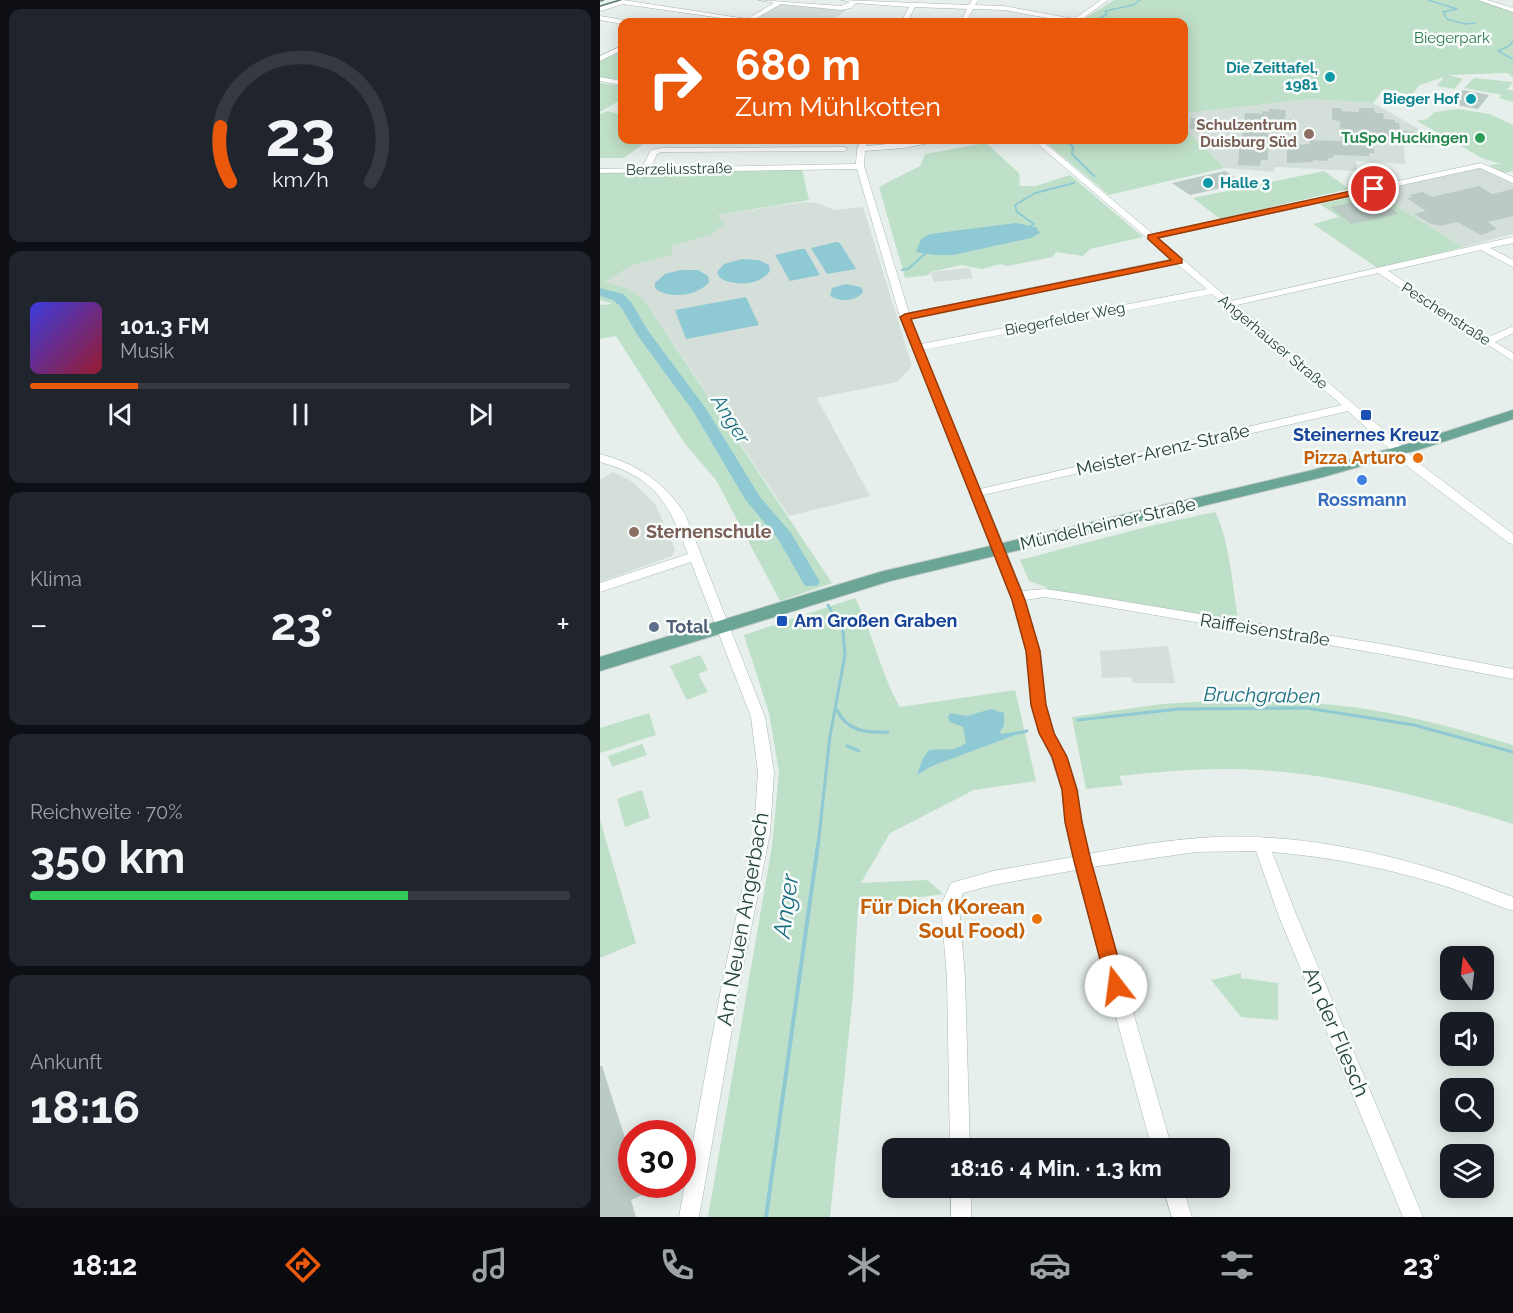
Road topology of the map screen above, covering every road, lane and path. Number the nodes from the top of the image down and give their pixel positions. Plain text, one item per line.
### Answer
1 (761, 0) edge
2 (844, 0) edge
3 (1105, 0) edge
4 (1481, 0) edge
5 (626, 1) edge
6 (783, 1) edge
7 (856, 1) edge
8 (974, 3) edge
9 (913, 5) junction
10 (600, 9) edge
11 (1513, 10) edge
12 (600, 18) edge
13 (724, 18) edge
14 (754, 18) edge
15 (906, 18) edge
16 (965, 18) edge
17 (1059, 18) edge
18 (1082, 18) edge
19 (618, 21) edge
20 (618, 50) edge
21 (600, 59) edge
22 (600, 79) edge
23 (618, 82) edge
24 (710, 144) edge
25 (863, 144) edge
26 (916, 144) edge
27 (1042, 144) edge
28 (844, 149) dead end
29 (861, 149) junction
30 (762, 150) junction
31 (704, 151) junction
32 (860, 166) junction
33 (696, 168) junction
34 (757, 168) junction
35 (645, 169) junction
36 (600, 171) edge
37 (1513, 180) edge
38 (1151, 237) junction
39 (1513, 240) edge
40 (1484, 248) junction
41 (1178, 261) junction
42 (1513, 264) edge
43 (1380, 270) junction
44 (1213, 291) junction
45 (1229, 304) junction
46 (905, 317) junction
47 (1513, 330) edge
48 (1489, 341) junction
49 (917, 348) junction
50 (1513, 358) edge
51 (1349, 406) junction
52 (1513, 414) edge
53 (1399, 451) junction
54 (600, 458) edge
55 (976, 493) junction
56 (1513, 540) edge
57 (999, 550) junction
58 (697, 556) junction
59 (600, 588) edge
60 (1017, 596) junction
61 (723, 626) junction
62 (600, 664) edge
63 (1513, 674) edge
64 (1262, 846) junction
65 (1082, 861) junction
66 (1513, 904) edge
67 (960, 1138) edge
68 (1159, 1138) edge
69 (961, 1198) edge
70 (1176, 1198) edge
71 (689, 1217) edge
72 (962, 1217) edge
73 (1182, 1217) edge
74 (1413, 1217) edge

1 - 6 street
2 - 7 street
3 - 18 street
4 - 11 street
5 - 10 street
5 - 13 street
6 - 7 street
6 - 14 street
7 - 9 street
8 - 9 street
8 - 16 street
8 - 17 street
9 - 15 street
12 - 19 street
20 - 21 street
22 - 23 street
24 - 31 street
25 - 29 street
26 - 29 street
27 - 38 street, Angerhauser Straße
28 - 30 street
29 - 32 street
30 - 31 street
30 - 34 street, Berzeliusstraße
31 - 33 street
31 - 35 street
32 - 34 street, Berzeliusstraße
32 - 46 street
33 - 34 street, Berzeliusstraße
33 - 35 street, Berzeliusstraße
35 - 36 street, Berzeliusstraße
37 - 38 street
38 - 41 street, Angerhauser Straße
39 - 40 street
40 - 42 street
40 - 43 street
41 - 44 street, Angerhauser Straße
41 - 46 street
43 - 45 street
43 - 48 street, Peschenstraße
44 - 45 street, Angerhauser Straße
44 - 49 street, Biegerfelder Weg
45 - 51 street, Angerhauser Straße
46 - 49 street
47 - 48 street
48 - 50 street, Peschenstraße
49 - 55 street
51 - 53 street, Angerhauser Straße
51 - 55 street, Meister-Arenz-Straße
52 - 53 main road, Mündelheimer Straße
53 - 56 street, Angerhauser Straße
53 - 57 main road, Mündelheimer Straße
54 - 58 street, Am Neuen Angerbach
55 - 57 street
57 - 60 street
57 - 61 main road, Mündelheimer Straße
58 - 59 street
58 - 61 street, Am Neuen Angerbach
60 - 63 street, Raiffeisenstraße
60 - 65 street
61 - 62 main road, Mündelheimer Straße
61 - 71 street, Am Neuen Angerbach
64 - 65 street
64 - 66 street
64 - 74 street, An der Fliesch
65 - 67 street
65 - 68 street
69 - 72 street
70 - 73 street

